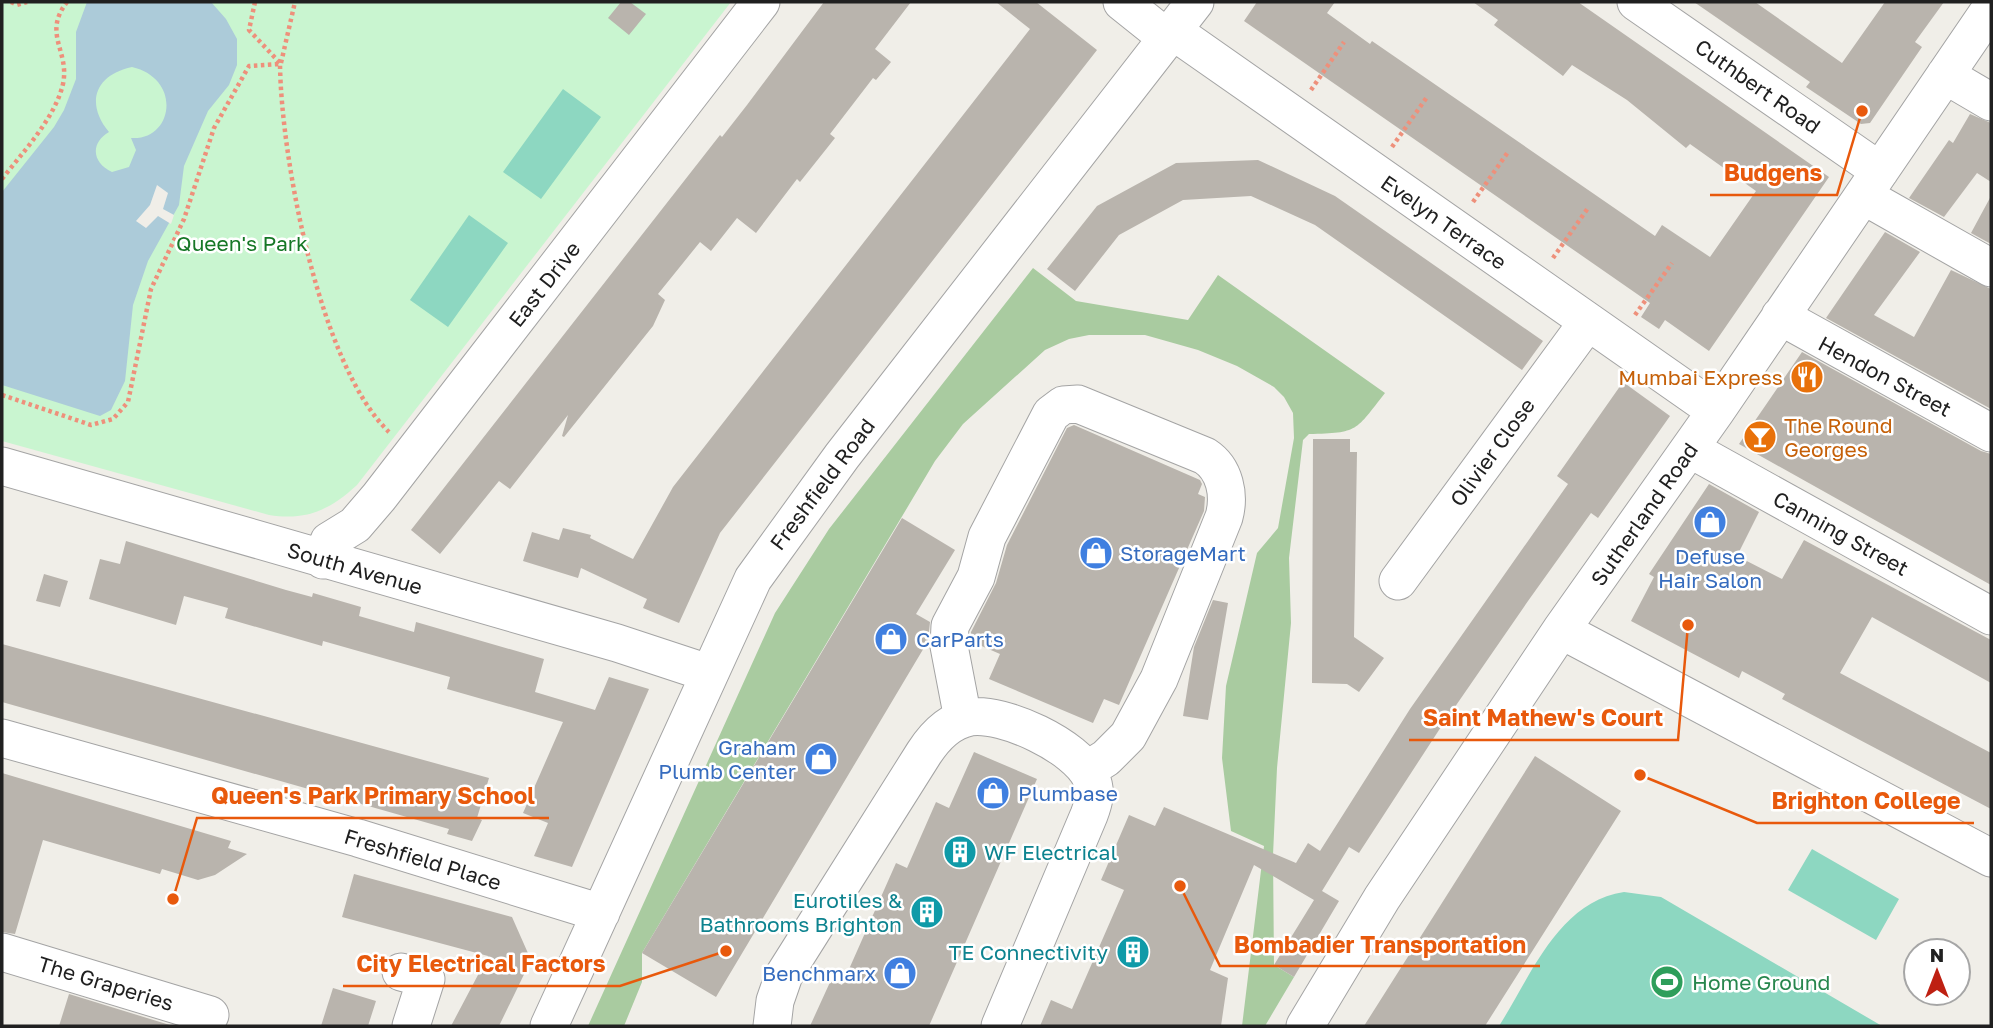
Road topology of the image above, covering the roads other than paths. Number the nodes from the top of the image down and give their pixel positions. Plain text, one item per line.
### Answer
1 (761, 2) edge
2 (1122, 2) edge
3 (1195, 2) edge
4 (1636, 2) edge
5 (1991, 8) edge
6 (1170, 34) junction
7 (1945, 75) junction
8 (1991, 102) edge
9 (1872, 184) junction
10 (1991, 268) edge
11 (1780, 316) junction
12 (1587, 323) junction
13 (1716, 411) junction
14 (1991, 433) edge
15 (1690, 449) junction
16 (2, 466) edge
17 (323, 559) junction
18 (1398, 581) dead end
19 (1991, 616) edge
20 (1561, 630) junction
21 (708, 673) junction
22 (963, 719) junction
23 (2, 738) edge
24 (1087, 770) junction
25 (1991, 858) edge
26 (601, 913) junction
27 (2, 952) edge
28 (401, 972) dead end
29 (210, 1015) dead end
30 (411, 1026) edge
31 (550, 1026) edge
32 (772, 1026) edge
33 (1000, 1026) edge
34 (1305, 1026) edge

1 - 17 street, East Drive
2 - 6 street, Evelyn Terrace
3 - 6 street, Freshfield Road
4 - 9 street, Cuthbert Road
5 - 7 street, Sutherland Road
6 - 12 street, Evelyn Terrace
6 - 21 street, Freshfield Road
7 - 8 street
7 - 9 street, Sutherland Road
9 - 10 street, Cuthbert Road
9 - 11 street, Sutherland Road
11 - 13 street, Sutherland Road
11 - 14 street, Hendon Street
12 - 13 street, Evelyn Terrace
12 - 18 street, Olivier Close
13 - 15 street, Sutherland Road
15 - 19 street, Canning Street
15 - 20 street, Sutherland Road
16 - 17 street, South Avenue
17 - 21 street, South Avenue
20 - 25 street
20 - 34 street, Sutherland Road
21 - 26 street, Freshfield Road
22 - 24 street
22 - 24 street
22 - 32 street
23 - 26 street, Freshfield Place
24 - 33 street
26 - 31 street, Freshfield Road
27 - 29 street, The Graperies
28 - 30 street

